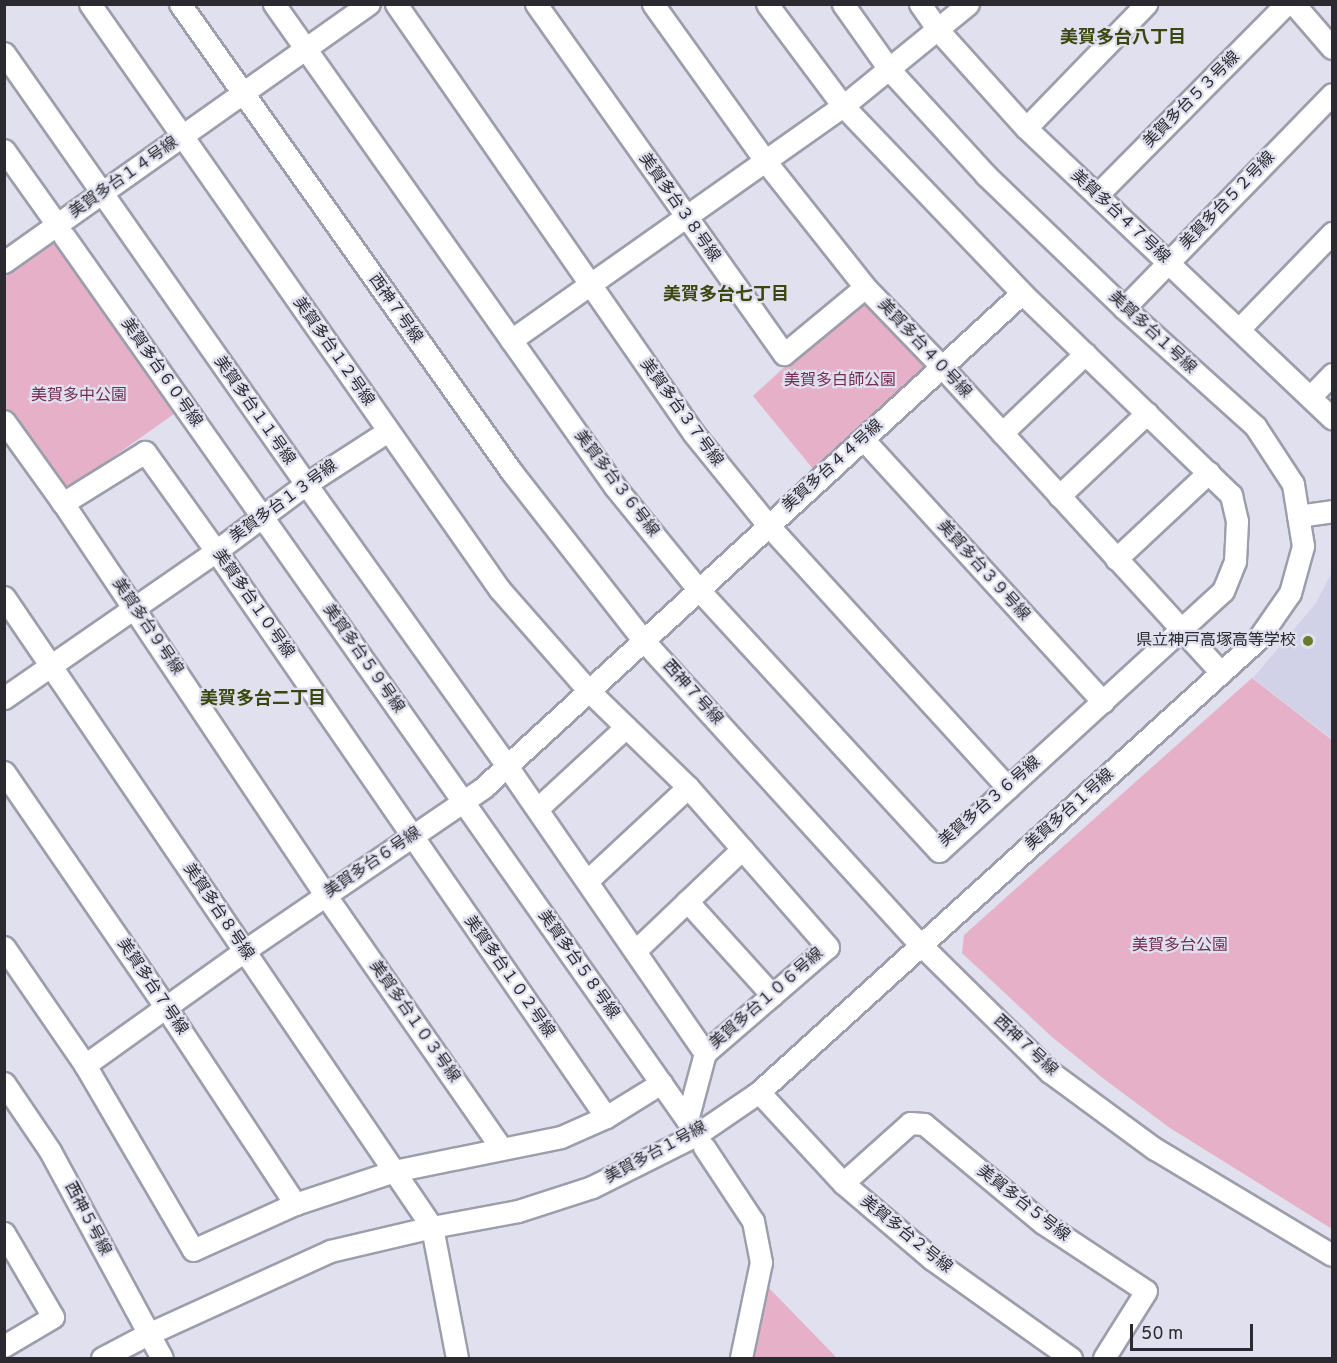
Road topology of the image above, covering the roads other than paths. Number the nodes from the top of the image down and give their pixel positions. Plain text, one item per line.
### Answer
1 (90, 4) edge
2 (180, 4) edge
3 (274, 4) edge
4 (369, 4) edge
5 (396, 4) edge
6 (536, 4) edge
7 (653, 4) edge
8 (767, 4) edge
9 (843, 4) edge
10 (920, 4) edge
11 (968, 4) edge
12 (1146, 4) edge
13 (1286, 4) edge
14 (1294, 4) edge
15 (938, 30) junction
16 (1332, 48) edge
17 (305, 50) junction
18 (4, 53) edge
19 (889, 69) junction
20 (243, 94) junction
21 (1332, 94) edge
22 (843, 106) junction
23 (1026, 128) junction
24 (182, 137) junction
25 (4, 150) edge
26 (766, 162) junction
27 (103, 193) junction
28 (1097, 195) junction
29 (686, 218) junction
30 (1332, 232) edge
31 (6, 259) edge
32 (1168, 262) junction
33 (591, 284) junction
34 (865, 286) junction
35 (1022, 293) junction
36 (1124, 308) junction
37 (1239, 329) junction
38 (511, 340) junction
39 (1085, 354) junction
40 (942, 367) junction
41 (1332, 374) edge
42 (1310, 397) junction
43 (1147, 412) junction
44 (1332, 418) edge
45 (4, 422) edge
46 (388, 431) junction
47 (1002, 433) junction
48 (863, 439) junction
49 (1209, 472) junction
50 (306, 484) junction
51 (1059, 496) junction
52 (63, 503) junction
53 (1332, 511) edge
54 (1298, 516) junction
55 (263, 518) joint
56 (768, 525) junction
57 (216, 551) junction
58 (1116, 559) junction
59 (698, 589) junction
60 (4, 597) edge
61 (134, 607) junction
62 (1181, 631) junction
63 (643, 640) junction
64 (51, 665) junction
65 (1221, 673) junction
66 (588, 690) junction
67 (4, 698) edge
68 (1103, 702) junction
69 (626, 727) junction
70 (507, 766) junction
71 (4, 772) edge
72 (688, 788) junction
73 (1008, 788) junction
74 (464, 802) joint
75 (537, 809) junction
76 (413, 837) junction
77 (742, 849) junction
78 (587, 881) junction
79 (326, 896) junction
80 (687, 901) junction
81 (921, 945) junction
82 (4, 947) edge
83 (244, 951) junction
84 (635, 951) junction
85 (772, 995) junction
86 (166, 1008) junction
87 (705, 1053) junction
88 (85, 1065) junction
89 (4, 1083) edge
90 (661, 1083) junction
91 (759, 1092) junction
92 (606, 1117) junction
93 (704, 1147) dead end
94 (501, 1148) junction
95 (394, 1172) junction
96 (843, 1183) junction
97 (295, 1204) junction
98 (432, 1227) junction
99 (4, 1233) edge
100 (1332, 1255) edge
101 (148, 1334) junction
102 (4, 1346) edge
103 (102, 1359) edge
104 (162, 1359) edge
105 (457, 1359) edge
106 (741, 1359) edge
107 (1071, 1359) edge
108 (1104, 1359) edge

1 - 24 street, 美賀多台１２号線
2 - 20 street, 西神７号線
3 - 17 street, 美賀多台３６号線
4 - 17 street
5 - 33 street, 美賀多台３７号線
6 - 29 street, 美賀多台３８号線
7 - 26 street, 美賀多台４０号線
8 - 22 street, 美賀多台３６号線
9 - 19 street, 美賀多台１号線
10 - 15 street, 美賀多台４７号線
11 - 15 street
12 - 23 street
13 - 28 street, 美賀多台５３号線
14 - 16 street
15 - 19 street
15 - 23 street, 美賀多台４７号線
17 - 20 street
17 - 38 street, 美賀多台３６号線
18 - 27 street, 美賀多台１１号線
19 - 22 street
19 - 36 street, 美賀多台１号線
20 - 24 street, 美賀多台１４号線
20 - 63 street, 西神７号線
21 - 32 street, 美賀多台５２号線
22 - 26 street
22 - 35 street, 美賀多台３６号線
23 - 28 street, 美賀多台４７号線
24 - 27 street, 美賀多台１４号線
24 - 46 street, 美賀多台１２号線
25 - 55 street, 美賀多台６０号線
26 - 29 street
26 - 34 street, 美賀多台４０号線
27 - 31 street, 美賀多台１４号線
27 - 50 street, 美賀多台１１号線
28 - 32 street, 美賀多台４７号線
29 - 33 street
29 - 34 street, 美賀多台３８号線
30 - 37 street
32 - 36 street, 美賀多台５２号線
32 - 37 street, 美賀多台４７号線
33 - 38 street
33 - 56 street, 美賀多台３７号線
34 - 40 street, 美賀多台４０号線
35 - 39 street, 美賀多台３６号線
35 - 40 street, 美賀多台４４号線
36 - 54 street, 美賀多台１号線
37 - 42 street, 美賀多台４７号線
38 - 59 street, 美賀多台３６号線
39 - 43 street, 美賀多台３６号線
39 - 47 street
40 - 47 street, 美賀多台４０号線
40 - 48 street, 美賀多台４４号線
41 - 42 street
42 - 44 street, 美賀多台４７号線
43 - 49 street, 美賀多台３６号線
43 - 51 street
45 - 52 street, 美賀多台９号線
46 - 50 street, 美賀多台１３号線
46 - 66 street, 美賀多台１２号線
47 - 51 street, 美賀多台４０号線
48 - 56 street, 美賀多台４４号線
48 - 68 street, 美賀多台３９号線
49 - 58 street
49 - 62 street, 美賀多台３６号線
50 - 57 street, 美賀多台１３号線
50 - 70 street, 美賀多台１１号線
51 - 58 street, 美賀多台４０号線
52 - 57 street, 美賀多台１０号線
52 - 61 street, 美賀多台９号線
53 - 54 street
54 - 65 street, 美賀多台１号線
55 - 74 street, 美賀多台５９号線
56 - 59 street, 美賀多台４４号線
56 - 73 street, 美賀多台３７号線
57 - 61 street, 美賀多台１３号線
57 - 76 street, 美賀多台１０号線
58 - 62 street, 美賀多台４０号線
59 - 63 street, 美賀多台４４号線
59 - 73 street, 美賀多台３６号線
60 - 64 street, 美賀多台８号線
61 - 64 street, 美賀多台１３号線
61 - 79 street, 美賀多台９号線
62 - 65 street, 美賀多台４０号線
62 - 68 street, 美賀多台３６号線
63 - 66 street, 美賀多台６号線
63 - 81 street, 西神７号線
64 - 67 street, 美賀多台１３号線
64 - 83 street, 美賀多台８号線
65 - 81 street, 美賀多台１号線
66 - 69 street, 美賀多台１０６号線
66 - 70 street, 美賀多台６号線
68 - 73 street, 美賀多台３６号線
69 - 72 street, 美賀多台１０６号線
69 - 75 street
70 - 75 street, 美賀多台１０６号線
70 - 76 street, 美賀多台６号線
71 - 86 street, 美賀多台７号線
72 - 77 street, 美賀多台１０６号線
72 - 78 street
74 - 90 street, 美賀多台５８号線
75 - 78 street, 美賀多台１０６号線
76 - 79 street, 美賀多台６号線
76 - 92 street, 美賀多台１０２号線
77 - 80 street
77 - 85 street, 美賀多台１０６号線
78 - 84 street, 美賀多台１０６号線
79 - 83 street, 美賀多台６号線
79 - 94 street, 美賀多台１０３号線
80 - 84 street
80 - 85 street
81 - 91 street, 美賀多台１号線
81 - 100 street, 西神７号線
82 - 88 street
83 - 86 street, 美賀多台６号線
83 - 95 street, 美賀多台８号線
84 - 87 street, 美賀多台１０６号線
85 - 87 street, 美賀多台１０６号線
86 - 88 street, 美賀多台６号線
86 - 97 street, 美賀多台７号線
87 - 90 street, 美賀多台５８号線
88 - 97 street
89 - 101 street, 西神５号線
90 - 92 street
91 - 96 street, 美賀多台２号線
91 - 98 street, 美賀多台１号線
92 - 94 street
93 - 106 street
94 - 95 street
95 - 97 street
95 - 98 street, 美賀多台８号線
96 - 107 street, 美賀多台２号線
96 - 108 street, 美賀多台５号線
98 - 101 street, 美賀多台１号線
98 - 105 street
99 - 102 street
101 - 103 street, 美賀多台１号線
101 - 104 street, 西神５号線

